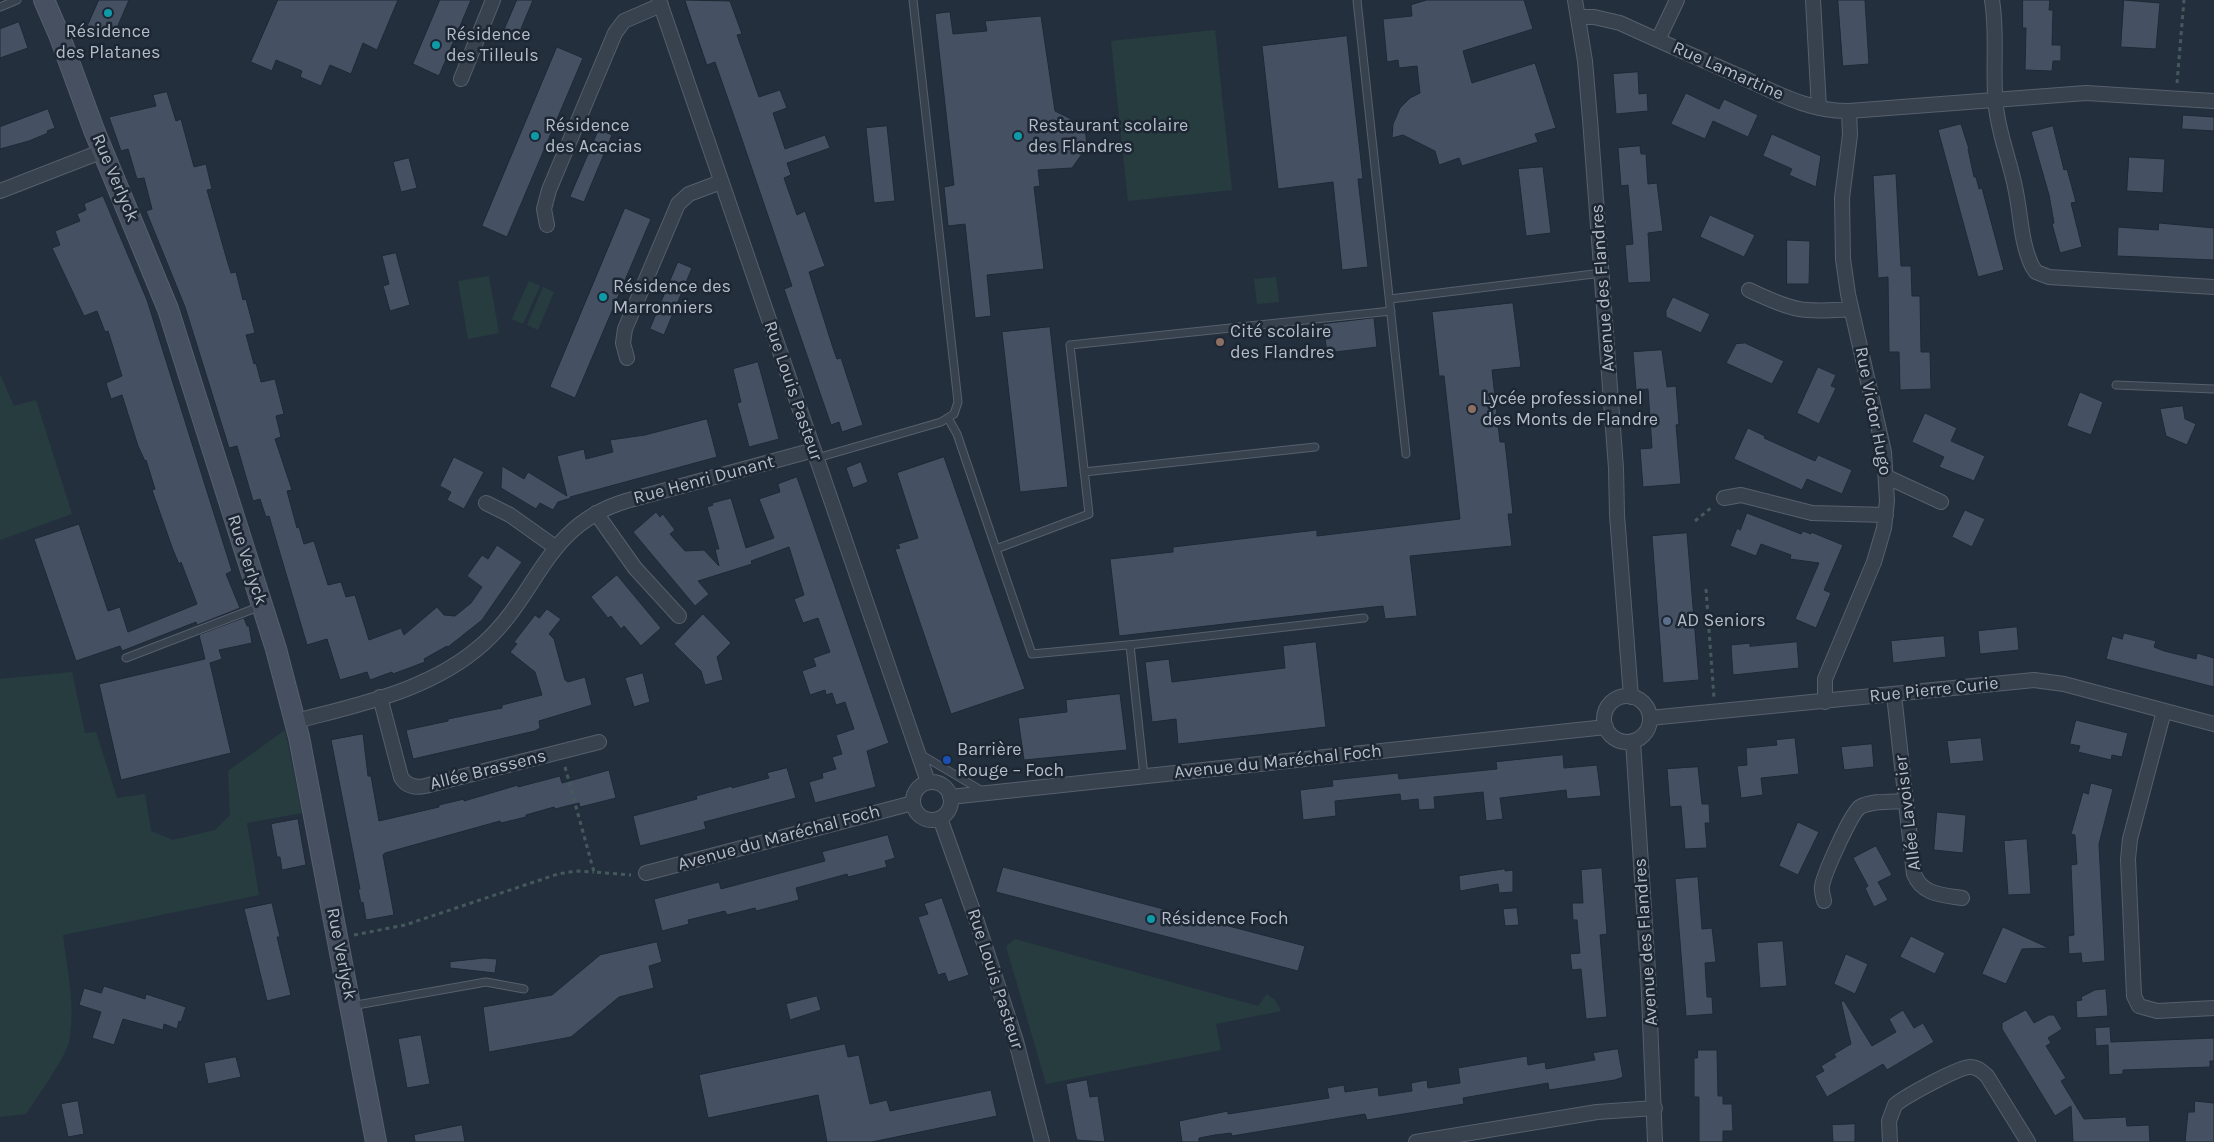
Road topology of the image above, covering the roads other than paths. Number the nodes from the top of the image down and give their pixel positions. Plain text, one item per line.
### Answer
1 (17, 0) edge
2 (44, 0) edge
3 (493, 0) edge
4 (914, 0) edge
5 (1357, 0) edge
6 (1575, 0) edge
7 (1677, 0) edge
8 (1813, 0) edge
9 (1992, 0) edge
10 (659, 3) edge
11 (0, 7) edge
12 (1578, 18) junction
13 (1658, 40) junction
14 (462, 78) dead end
15 (1995, 100) junction
16 (2214, 101) edge
17 (1819, 108) junction
18 (1849, 111) junction
19 (103, 151) junction
20 (721, 182) junction
21 (0, 192) edge
22 (547, 224) dead end
23 (1602, 273) junction
24 (2214, 287) edge
25 (1749, 290) dead end
26 (1390, 299) junction
27 (1852, 309) junction
28 (1391, 311) junction
29 (627, 358) dead end
30 (2116, 385) dead end
31 (2214, 389) edge
32 (948, 418) junction
33 (1315, 447) dead end
34 (815, 454) junction
35 (1406, 454) dead end
36 (1084, 472) junction
37 (1887, 477) junction
38 (1724, 498) road end
39 (1941, 502) dead end
40 (486, 503) dead end
41 (596, 513) junction
42 (1886, 516) junction
43 (555, 547) junction
44 (996, 549) junction
45 (262, 606) junction
46 (679, 616) dead end
47 (1364, 618) dead end
48 (1130, 645) junction
49 (126, 658) dead end
50 (1894, 695) junction
51 (380, 697) junction
52 (1631, 697) junction
53 (1825, 702) junction
54 (2164, 711) junction
55 (1650, 718) junction
56 (296, 721) junction
57 (2214, 724) edge
58 (1606, 727) junction
59 (1633, 741) junction
60 (599, 742) dead end
61 (919, 753) junction
62 (1144, 776) junction
63 (928, 782) junction
64 (986, 793) junction
65 (950, 797) junction
66 (1906, 801) junction
67 (913, 803) junction
68 (940, 818) junction
69 (646, 873) road end
70 (1962, 898) dead end
71 (1824, 901) dead end
72 (524, 988) dead end
73 (351, 1006) junction
74 (2214, 1008) edge
75 (1654, 1108) junction
76 (376, 1142) edge
77 (1042, 1142) edge
78 (1416, 1142) edge
79 (1655, 1142) edge
80 (1890, 1142) edge
81 (2028, 1142) edge

1 - 11 lane
2 - 19 street, Rue Verlyck
3 - 14 street
4 - 32 lane
5 - 26 lane
6 - 12 street, Avenue des Flandres
7 - 13 street
8 - 17 street
9 - 15 street
10 - 20 street, Rue Louis Pasteur
10 - 22 street
12 - 13 street, Rue Lamartine
12 - 23 street, Avenue des Flandres
13 - 17 street, Rue Lamartine
15 - 16 street, Rue Lamartine
15 - 18 street, Rue Lamartine
15 - 24 street
17 - 18 street, Rue Lamartine
18 - 27 street, Rue Victor Hugo
19 - 21 street
19 - 45 street, Rue Verlyck
20 - 29 street
20 - 34 street, Rue Louis Pasteur
23 - 26 lane
23 - 52 street, Avenue des Flandres
25 - 27 street
26 - 28 lane
27 - 37 street, Rue Victor Hugo
28 - 35 lane
28 - 36 lane
30 - 31 lane
32 - 34 lane
32 - 44 lane
33 - 36 lane
34 - 41 street, Rue Henri Dunant
34 - 61 street, Rue Louis Pasteur
36 - 44 lane
37 - 39 street
37 - 42 street, Rue Victor Hugo
38 - 42 street
40 - 43 street
41 - 43 street, Rue Henri Dunant
41 - 46 street
42 - 53 street, Rue Victor Hugo
43 - 51 street, Rue Henri Dunant
44 - 48 lane
45 - 49 lane
45 - 56 street, Rue Verlyck
47 - 48 lane
48 - 62 lane
50 - 53 street, Rue Pierre Curie
50 - 54 street, Rue Pierre Curie
50 - 66 street, Allée Lavoisier
51 - 56 street, Rue Henri Dunant
51 - 60 street, Allée Brassens
52 - 55 street
52 - 58 street
53 - 55 street, Rue Pierre Curie
54 - 57 street, Rue Pierre Curie
54 - 74 street
55 - 59 street
56 - 73 street, Rue Verlyck
58 - 59 street
58 - 62 street, Avenue du Maréchal Foch
59 - 75 street, Avenue des Flandres
61 - 63 street, Rue Louis Pasteur
61 - 64 lane
62 - 64 street, Avenue du Maréchal Foch
63 - 65 street
63 - 67 street
64 - 65 street, Avenue du Maréchal Foch
65 - 68 street
66 - 70 street, Allée Lavoisier
66 - 71 street
67 - 68 street
67 - 69 street, Avenue du Maréchal Foch
68 - 77 street, Rue Louis Pasteur
72 - 73 lane
73 - 76 street, Rue Verlyck
75 - 78 street
75 - 79 street, Avenue des Flandres
80 - 81 street

